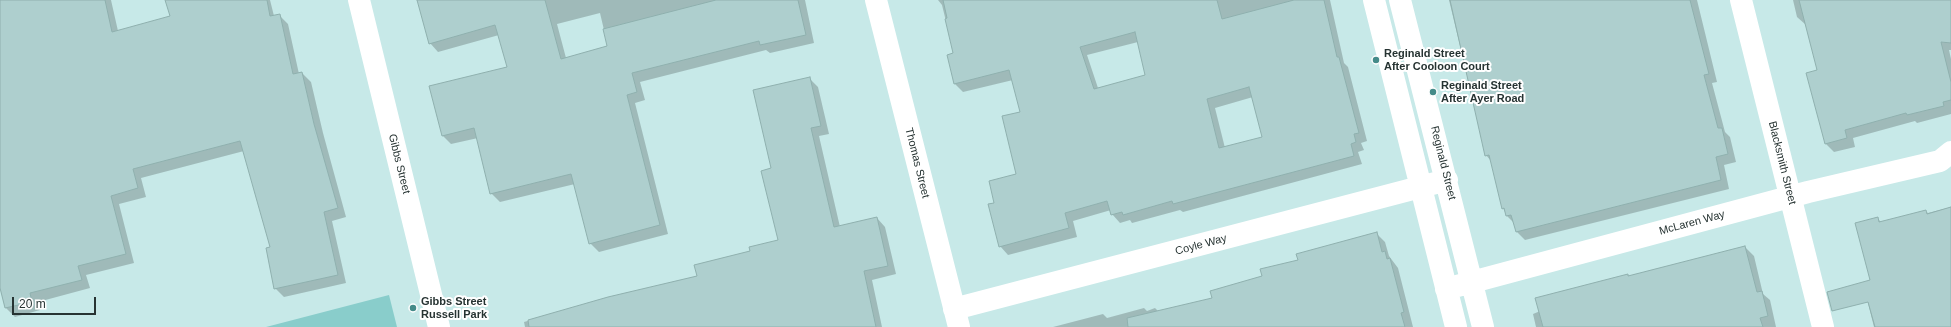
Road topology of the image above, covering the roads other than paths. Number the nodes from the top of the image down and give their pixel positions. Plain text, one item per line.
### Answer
1 (359, 0) edge
2 (876, 0) edge
3 (1374, 0) edge
4 (1400, 0) edge
5 (1741, 0) edge
6 (1947, 159) edge
7 (1447, 180) junction
8 (1422, 188) junction
9 (1791, 197) junction
10 (1471, 281) junction
11 (1446, 288) junction
12 (956, 318) edge
13 (439, 327) edge
14 (1456, 327) edge
15 (1483, 327) edge
16 (1823, 327) edge

1 - 13 street, Gibbs Street
2 - 12 street, Thomas Street
3 - 8 street
4 - 7 street, Reginald Street
5 - 9 street, Blacksmith Street
6 - 9 street, McLaren Way
7 - 8 street, Coyle Way
7 - 10 street, Reginald Street
8 - 11 street
8 - 12 street, Coyle Way
9 - 10 street, McLaren Way
9 - 16 street, Blacksmith Street
10 - 11 street, McLaren Way
10 - 15 street, Reginald Street
11 - 14 street

